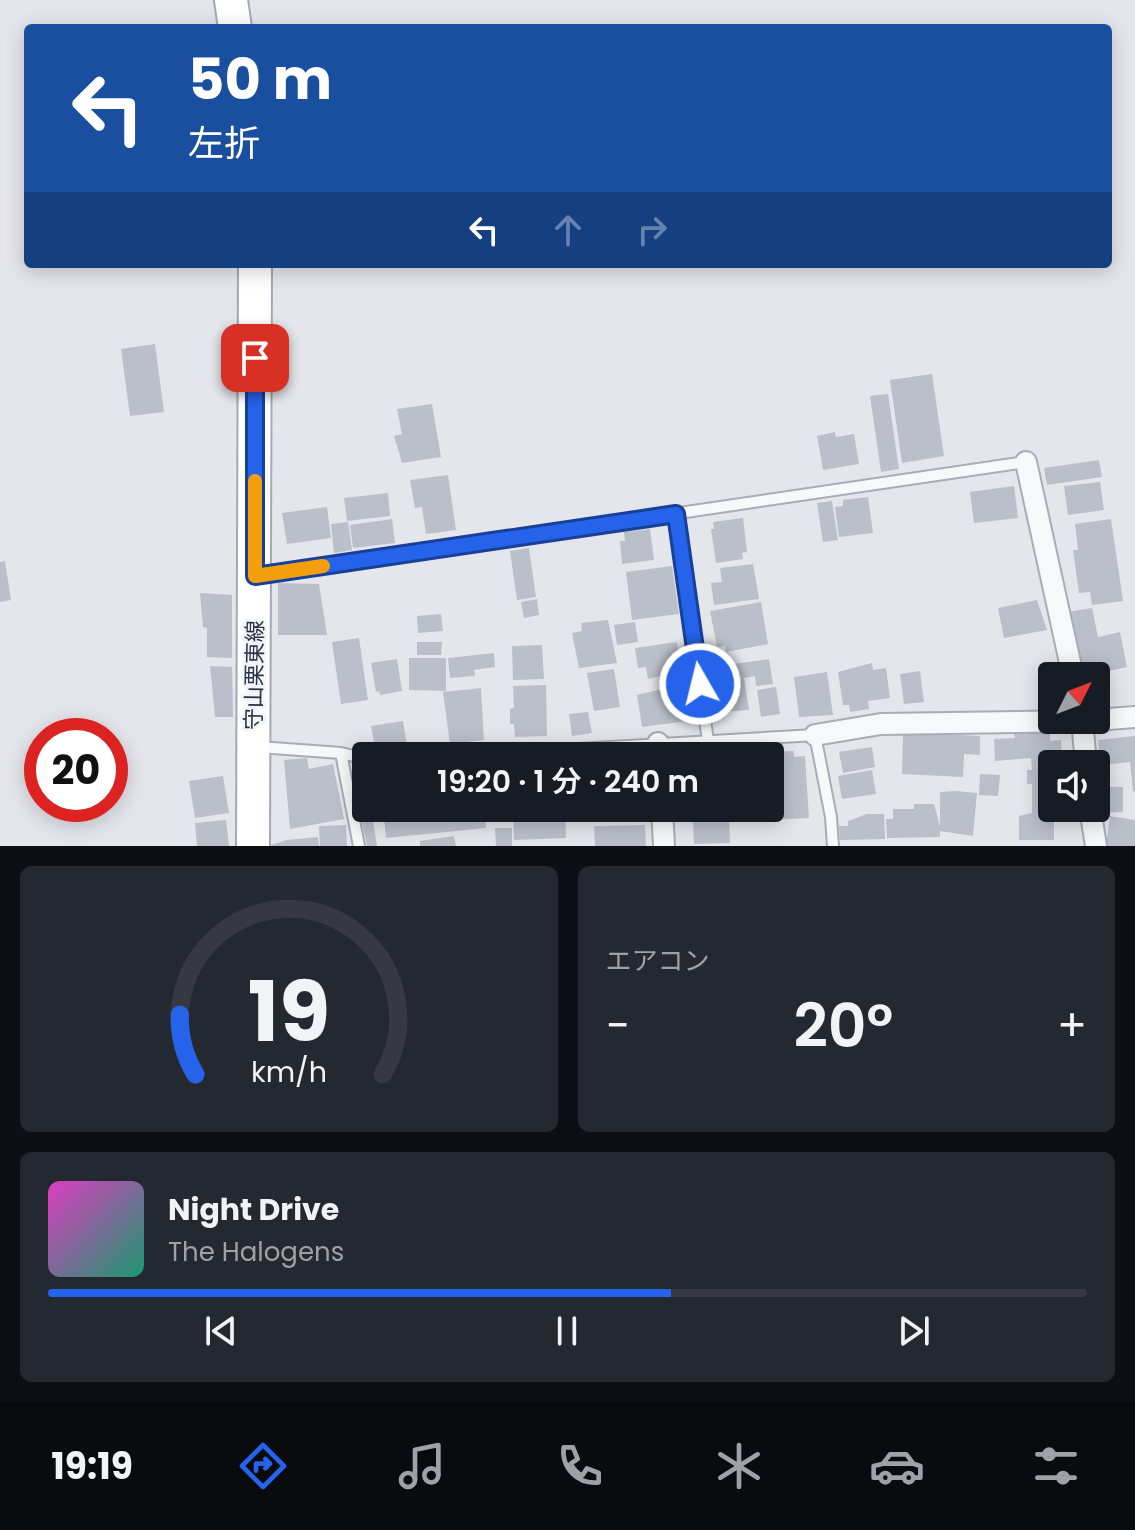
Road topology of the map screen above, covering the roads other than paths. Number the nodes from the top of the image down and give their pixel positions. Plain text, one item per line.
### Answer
1 (231, 0) edge
2 (234, 24) edge
3 (255, 268) edge
4 (1026, 462) joint
5 (676, 514) junction
6 (255, 576) junction
7 (1070, 662) edge
8 (1135, 717) edge
9 (1110, 719) edge
10 (1038, 722) edge
11 (815, 735) junction
12 (708, 741) junction
13 (702, 742) edge
14 (253, 746) junction
15 (341, 753) junction
16 (352, 756) edge
17 (663, 822) edge
18 (1092, 822) edge
19 (253, 846) edge
20 (359, 846) edge
21 (664, 846) edge
22 (833, 846) edge
23 (1096, 846) edge

1 - 2 main road
3 - 6 main road, 守山栗東線
4 - 5 lane
4 - 7 street
5 - 6 lane
5 - 12 lane
6 - 14 main road, 守山栗東線
8 - 9 street
10 - 11 street
11 - 12 lane
11 - 22 lane
12 - 13 lane
14 - 15 lane
14 - 19 main road, 守山栗東線
15 - 16 lane
15 - 20 lane
17 - 21 street
18 - 23 street

